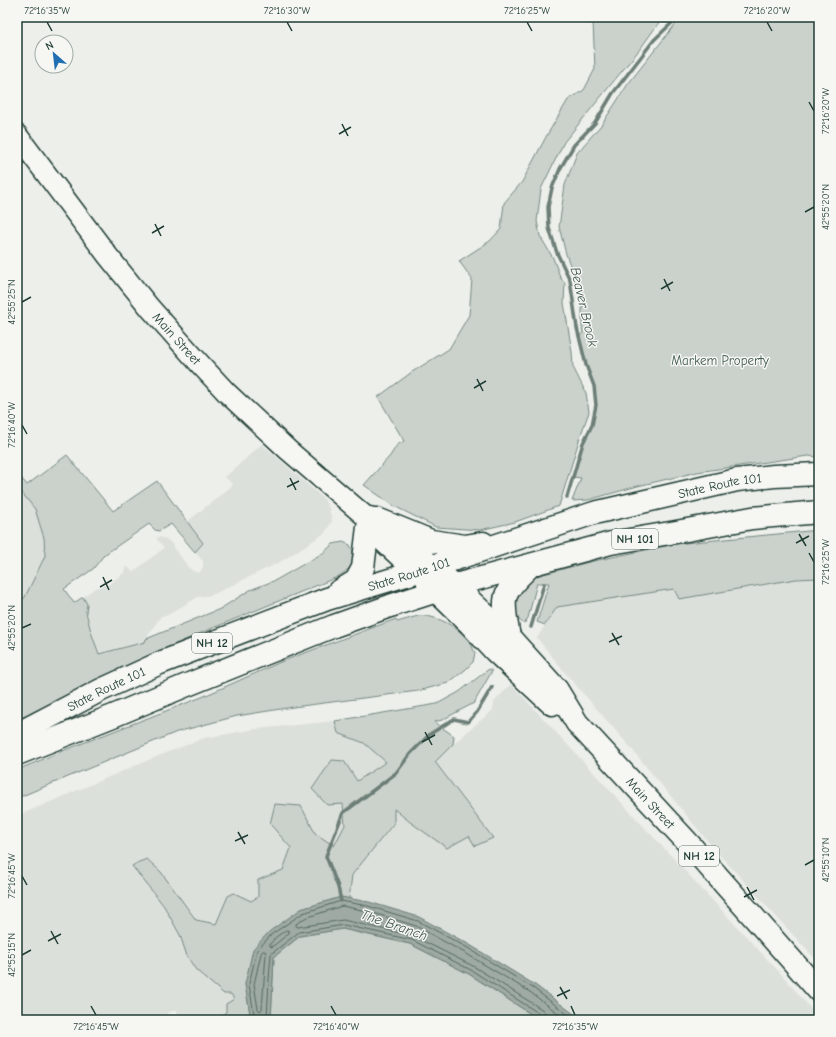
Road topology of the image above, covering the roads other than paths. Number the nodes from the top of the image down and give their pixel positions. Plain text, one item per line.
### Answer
1 (17, 135) edge
2 (819, 474) edge
3 (819, 512) edge
4 (370, 521) junction
5 (520, 539) junction
6 (544, 560) junction
7 (425, 570) junction
8 (446, 588) junction
9 (327, 599) junction
10 (509, 637) junction
11 (578, 722) junction
12 (17, 734) edge
13 (17, 754) edge
14 (819, 991) edge

1 - 4 main road, Main Street
2 - 5 highway, State Route 101
3 - 6 highway, State Route 101 / NH 101
4 - 5 highway
4 - 7 main road, Main Street
4 - 9 highway
5 - 7 highway, State Route 101
6 - 8 highway, State Route 101 / NH 101
6 - 10 highway
7 - 8 highway, Main Street
7 - 9 highway, State Route 101 / NH 12
8 - 10 highway, Main Street / NH 12
8 - 11 highway, Main Street / NH 12
8 - 13 highway, State Route 101 / NH 12
9 - 12 highway, State Route 101 / NH 12
10 - 11 highway, Main Street / NH 12
11 - 14 highway, Main Street / NH 12

